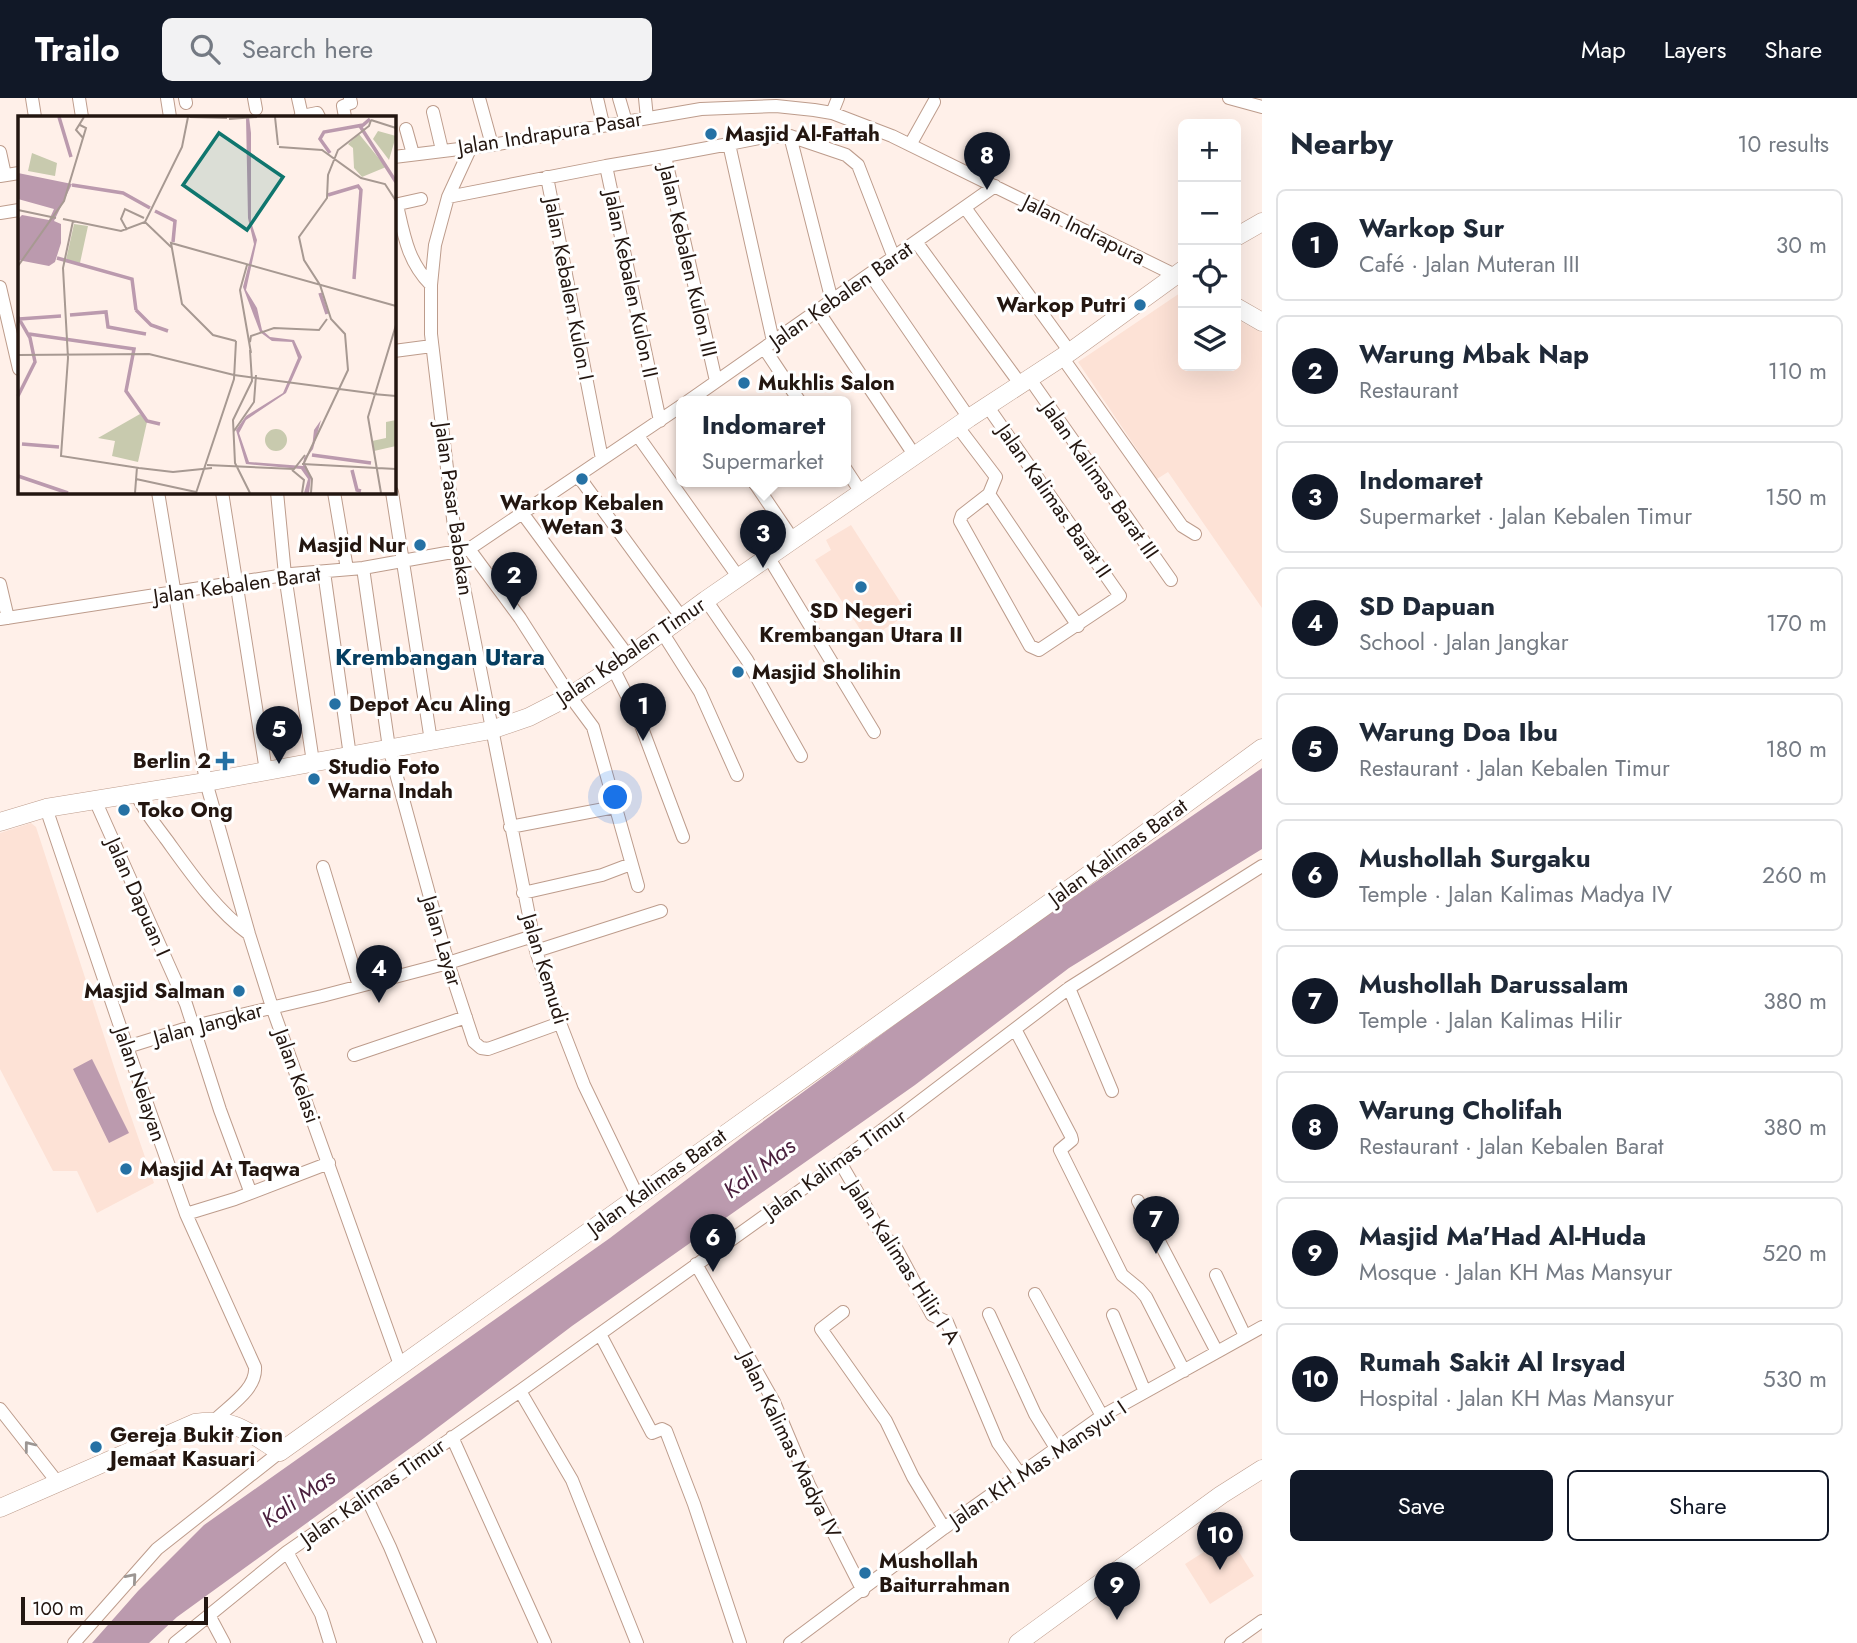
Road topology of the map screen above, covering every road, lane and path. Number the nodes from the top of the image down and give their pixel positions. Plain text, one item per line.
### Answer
1 (33, 98) edge
2 (79, 98) edge
3 (167, 98) edge
4 (299, 98) edge
5 (479, 98) edge
6 (597, 98) edge
7 (619, 98) edge
8 (645, 98) edge
9 (838, 98) edge
10 (1229, 98) edge
11 (350, 100) edge
12 (934, 102) dead end
13 (1262, 107) edge
14 (433, 112) dead end
15 (832, 113) junction
16 (35, 116) edge
17 (82, 116) edge
18 (170, 116) edge
19 (301, 116) edge
20 (318, 116) edge
21 (345, 116) edge
22 (647, 118) junction
23 (626, 122) junction
24 (603, 124) junction
25 (406, 129) dead end
26 (790, 136) junction
27 (729, 144) junction
28 (492, 145) junction
29 (910, 145) junction
30 (471, 147) junction
31 (442, 150) junction
32 (0, 152) edge
33 (413, 154) junction
34 (396, 156) edge
35 (665, 156) junction
36 (606, 166) junction
37 (3, 175) edge
38 (547, 177) junction
39 (995, 186) junction
40 (448, 197) junction
41 (421, 199) dead end
42 (396, 205) edge
43 (966, 209) junction
44 (18, 210) edge
45 (0, 213) edge
46 (1262, 222) edge
47 (1241, 234) edge
48 (917, 243) junction
49 (894, 258) junction
50 (1178, 273) edge
51 (870, 274) junction
52 (1178, 276) edge
53 (431, 285) junction
54 (0, 287) edge
55 (832, 301) junction
56 (1238, 308) edge
57 (818, 311) junction
58 (1262, 322) edge
59 (769, 344) junction
60 (432, 346) junction
61 (396, 351) edge
62 (1066, 355) junction
63 (18, 365) edge
64 (716, 381) junction
65 (1026, 382) junction
66 (698, 396) edge
67 (797, 396) edge
68 (988, 407) junction
69 (676, 410) edge
70 (660, 421) junction
71 (964, 422) junction
72 (638, 436) junction
73 (915, 456) junction
74 (602, 460) junction
75 (579, 477) junction
76 (851, 477) edge
77 (757, 487) edge
78 (158, 494) edge
79 (222, 494) edge
80 (277, 494) edge
81 (334, 494) edge
82 (392, 494) edge
83 (862, 494) junction
84 (989, 494) junction
85 (523, 514) junction
86 (1195, 534) dead end
87 (794, 541) junction
88 (463, 551) junction
89 (769, 558) junction
90 (403, 562) junction
91 (363, 568) junction
92 (347, 569) junction
93 (324, 572) junction
94 (285, 575) junction
95 (739, 578) junction
96 (1171, 580) dead end
97 (236, 583) junction
98 (0, 584) edge
99 (174, 592) junction
100 (706, 600) junction
101 (4, 618) edge
102 (682, 618) junction
103 (1078, 626) junction
104 (662, 632) junction
105 (628, 656) junction
106 (613, 668) junction
107 (569, 695) junction
108 (491, 730) junction
109 (874, 732) dead end
110 (431, 741) junction
111 (389, 748) junction
112 (1262, 748) edge
113 (801, 755) dead end
114 (350, 756) junction
115 (313, 762) junction
116 (266, 771) junction
117 (737, 775) dead end
118 (206, 782) junction
119 (136, 793) junction
120 (95, 800) junction
121 (615, 807) junction
122 (46, 808) junction
123 (0, 822) edge
124 (510, 827) junction
125 (683, 837) dead end
126 (631, 864) junction
127 (1262, 866) edge
128 (323, 867) dead end
129 (638, 886) dead end
130 (523, 893) junction
131 (661, 911) dead end
132 (248, 934) junction
133 (533, 936) junction
134 (536, 951) junction
135 (448, 962) junction
136 (359, 986) junction
137 (1069, 988) junction
138 (272, 1007) junction
139 (466, 1017) junction
140 (560, 1023) junction
141 (194, 1026) junction
142 (1015, 1029) junction
143 (127, 1047) junction
144 (354, 1055) dead end
145 (1112, 1091) dead end
146 (840, 1162) junction
147 (329, 1163) junction
148 (250, 1192) junction
149 (637, 1195) junction
150 (1138, 1201) dead end
151 (186, 1214) junction
152 (696, 1264) junction
153 (1216, 1275) dead end
154 (1035, 1294) dead end
155 (843, 1312) dead end
156 (989, 1314) dead end
157 (1113, 1315) dead end
158 (1262, 1327) edge
159 (600, 1334) junction
160 (1245, 1336) junction
161 (1217, 1352) junction
162 (400, 1366) junction
163 (1184, 1371) junction
164 (520, 1391) junction
165 (1145, 1392) junction
166 (0, 1409) edge
167 (1102, 1416) junction
168 (215, 1420) junction
169 (452, 1437) junction
170 (1056, 1448) junction
171 (280, 1452) junction
172 (1262, 1469) edge
173 (1020, 1474) junction
174 (58, 1483) junction
175 (366, 1496) junction
176 (0, 1508) edge
177 (944, 1528) junction
178 (287, 1552) junction
179 (863, 1591) junction
180 (209, 1615) junction
181 (1262, 1621) edge
182 (1250, 1637) edge
183 (74, 1643) edge
184 (175, 1643) edge
185 (224, 1643) edge
186 (330, 1643) edge
187 (430, 1643) edge
188 (545, 1643) edge
189 (637, 1643) edge
190 (740, 1643) edge
191 (790, 1643) edge
192 (1018, 1643) edge
193 (1231, 1643) edge

1 - 16 street
2 - 17 street
3 - 18 street
4 - 19 street
5 - 28 street
6 - 24 street
7 - 23 street
8 - 22 street
9 - 15 street
10 - 13 street
11 - 21 street
12 - 29 street
14 - 31 street
15 - 22 street, Jalan Indrapura Pasar
15 - 29 street, Jalan Indrapura
19 - 20 street
22 - 23 street, Jalan Indrapura Pasar
23 - 24 street, Jalan Indrapura Pasar
24 - 28 street, Jalan Indrapura Pasar
25 - 33 street
26 - 27 street
26 - 49 street
26 - 55 street
27 - 35 street
27 - 59 street
28 - 30 street, Jalan Indrapura Pasar
29 - 39 street, Jalan Indrapura
30 - 31 street, Jalan Indrapura Pasar
30 - 40 street, Jalan Pasar Babakan
31 - 33 street, Jalan Indrapura Pasar
32 - 37 street
33 - 34 street, Jalan Indrapura Pasar
35 - 36 street, Jalan Kebalen Kulon III
35 - 64 street, Jalan Kebalen Kulon III
36 - 38 street, Jalan Kebalen Kulon II
36 - 70 street, Jalan Kebalen Kulon II
38 - 40 street, Jalan Kebalen Kulon I
38 - 74 street, Jalan Kebalen Kulon I
39 - 43 street, Jalan Kebalen Barat
39 - 50 street, Jalan Indrapura
40 - 53 street, Jalan Pasar Babakan
41 - 42 street
42 - 53 street
43 - 48 street, Jalan Kebalen Barat
43 - 62 street
44 - 45 street
46 - 47 street
48 - 49 street, Jalan Kebalen Barat
48 - 65 street, Jalan Kalimas Barat III
49 - 51 street, Jalan Kebalen Barat
51 - 55 street, Jalan Kebalen Barat
51 - 71 street
52 - 62 street, Jalan Kebalen Timur
53 - 60 street, Jalan Pasar Babakan
54 - 63 street
55 - 57 street, Jalan Kebalen Barat
56 - 58 street
57 - 59 street, Jalan Kebalen Barat
57 - 73 street
59 - 64 street, Jalan Kebalen Barat
59 - 67 street
60 - 61 street
60 - 88 street, Jalan Pasar Babakan
62 - 65 street, Jalan Kebalen Timur
62 - 86 street
64 - 66 street, Jalan Kebalen Barat
65 - 68 street, Jalan Kebalen Timur
65 - 96 street, Jalan Kalimas Barat III
68 - 71 street, Jalan Kebalen Timur
68 - 103 street, Jalan Kalimas Barat II
69 - 70 street, Jalan Kebalen Barat
70 - 72 street, Jalan Kebalen Barat
71 - 73 street, Jalan Kebalen Timur
71 - 84 street
72 - 74 street, Jalan Kebalen Barat
72 - 95 street
73 - 83 street, Jalan Kebalen Timur
74 - 75 street, Jalan Kebalen Barat
75 - 85 street, Jalan Kebalen Barat
75 - 102 street
76 - 83 street
77 - 87 street
78 - 99 street, Jalan Kelasi
79 - 97 street
80 - 94 street
81 - 92 street
82 - 90 street
83 - 87 street, Jalan Kebalen Timur
84 - 103 street
84 - 103 street
85 - 88 street, Jalan Kebalen Barat
85 - 105 street
87 - 89 street, Jalan Kebalen Timur
88 - 90 street, Jalan Kebalen Barat
88 - 107 street
88 - 108 street, Jalan Pasar Babakan
89 - 95 street, Jalan Kebalen Timur
89 - 109 street
90 - 91 street, Jalan Kebalen Barat
90 - 110 street
91 - 92 street, Jalan Kebalen Barat
91 - 111 street, Jalan Layar
92 - 93 street, Jalan Kebalen Barat
93 - 94 street, Jalan Kebalen Barat
93 - 114 street
94 - 97 street, Jalan Kebalen Barat
94 - 115 street
95 - 100 street, Jalan Kebalen Timur
97 - 99 street, Jalan Kebalen Barat
97 - 116 street
98 - 101 street
99 - 101 street, Jalan Kebalen Barat
99 - 118 street, Jalan Kelasi
100 - 102 street, Jalan Kebalen Timur
100 - 113 street
102 - 104 street, Jalan Kebalen Timur
104 - 105 street, Jalan Kebalen Timur
104 - 117 street
105 - 106 street, Jalan Kebalen Timur
106 - 107 street, Jalan Kebalen Timur
106 - 125 street
107 - 108 street, Jalan Kebalen Timur
107 - 121 street
108 - 110 street, Jalan Kebalen Timur
108 - 124 street, Jalan Kemudi
110 - 111 street, Jalan Kebalen Timur
111 - 114 street, Jalan Kebalen Timur
111 - 135 street, Jalan Layar
112 - 149 street, Jalan Kalimas Barat
114 - 115 street, Jalan Kebalen Timur
115 - 116 street, Jalan Kebalen Timur
116 - 118 street, Jalan Kebalen Timur
118 - 119 street, Jalan Kebalen Timur
118 - 132 street, Jalan Kelasi
119 - 120 street, Jalan Kebalen Timur
119 - 132 street
120 - 122 street, Jalan Kebalen Timur
120 - 141 street, Jalan Dapuan I
121 - 124 street
121 - 126 street
122 - 123 street, Jalan Kebalen Timur
122 - 143 street, Jalan Nelayan
124 - 130 street, Jalan Kemudi
126 - 129 street
126 - 130 street
127 - 137 street, Jalan Kalimas Timur
128 - 136 street
130 - 133 street, Jalan Kemudi
131 - 134 street
132 - 138 street, Jalan Kelasi
133 - 134 street, Jalan Kemudi
133 - 135 street, Jalan Jangkar
134 - 140 street, Jalan Kemudi
135 - 136 street, Jalan Jangkar
135 - 139 street, Jalan Layar
136 - 138 street, Jalan Jangkar
137 - 142 street, Jalan Kalimas Timur
137 - 145 street
138 - 141 street, Jalan Jangkar
138 - 147 street, Jalan Kelasi
139 - 140 street, Jalan Layar
139 - 144 street
140 - 149 street, Jalan Kemudi
141 - 143 street, Jalan Jangkar
141 - 148 street, Jalan Dapuan I
142 - 146 street, Jalan Kalimas Timur
142 - 163 street
143 - 151 street, Jalan Nelayan
146 - 152 street, Jalan Kalimas Timur
146 - 173 street, Jalan Kalimas Hilir I A
147 - 148 street
147 - 162 street, Jalan Kelasi
148 - 151 street
149 - 162 street, Jalan Kalimas Barat
150 - 161 street
151 - 168 street, Jalan Nelayan
152 - 159 street, Jalan Kalimas Timur
152 - 179 street, Jalan Kalimas Madya IV
153 - 160 street
154 - 167 street
155 - 177 street
156 - 170 street
157 - 165 street
158 - 160 street, Jalan KH Mas Mansyur I
159 - 164 street, Jalan Kalimas Timur
159 - 190 street
160 - 161 street, Jalan KH Mas Mansyur I
161 - 163 street, Jalan KH Mas Mansyur I
162 - 171 street, Jalan Kalimas Barat
163 - 165 street, Jalan KH Mas Mansyur I
164 - 169 street, Jalan Kalimas Timur
164 - 189 street
165 - 167 street, Jalan KH Mas Mansyur I
174 -> 166 street
167 - 170 street, Jalan KH Mas Mansyur I
168 - 171 street
168 - 174 street
169 - 175 street, Jalan Kalimas Timur
169 - 188 street
170 - 173 street, Jalan KH Mas Mansyur I
183 -> 171 street, Jalan Kalimas Barat
172 - 192 street
173 - 177 street, Jalan KH Mas Mansyur I
174 - 176 street
175 - 178 street, Jalan Kalimas Timur
175 - 187 street
177 - 179 street, Jalan KH Mas Mansyur I
178 - 180 street, Jalan Kalimas Timur
178 - 186 street
179 - 191 street, Jalan KH Mas Mansyur I
180 - 184 street, Jalan Kalimas Timur
180 - 185 street
181 - 182 street
182 - 193 street

